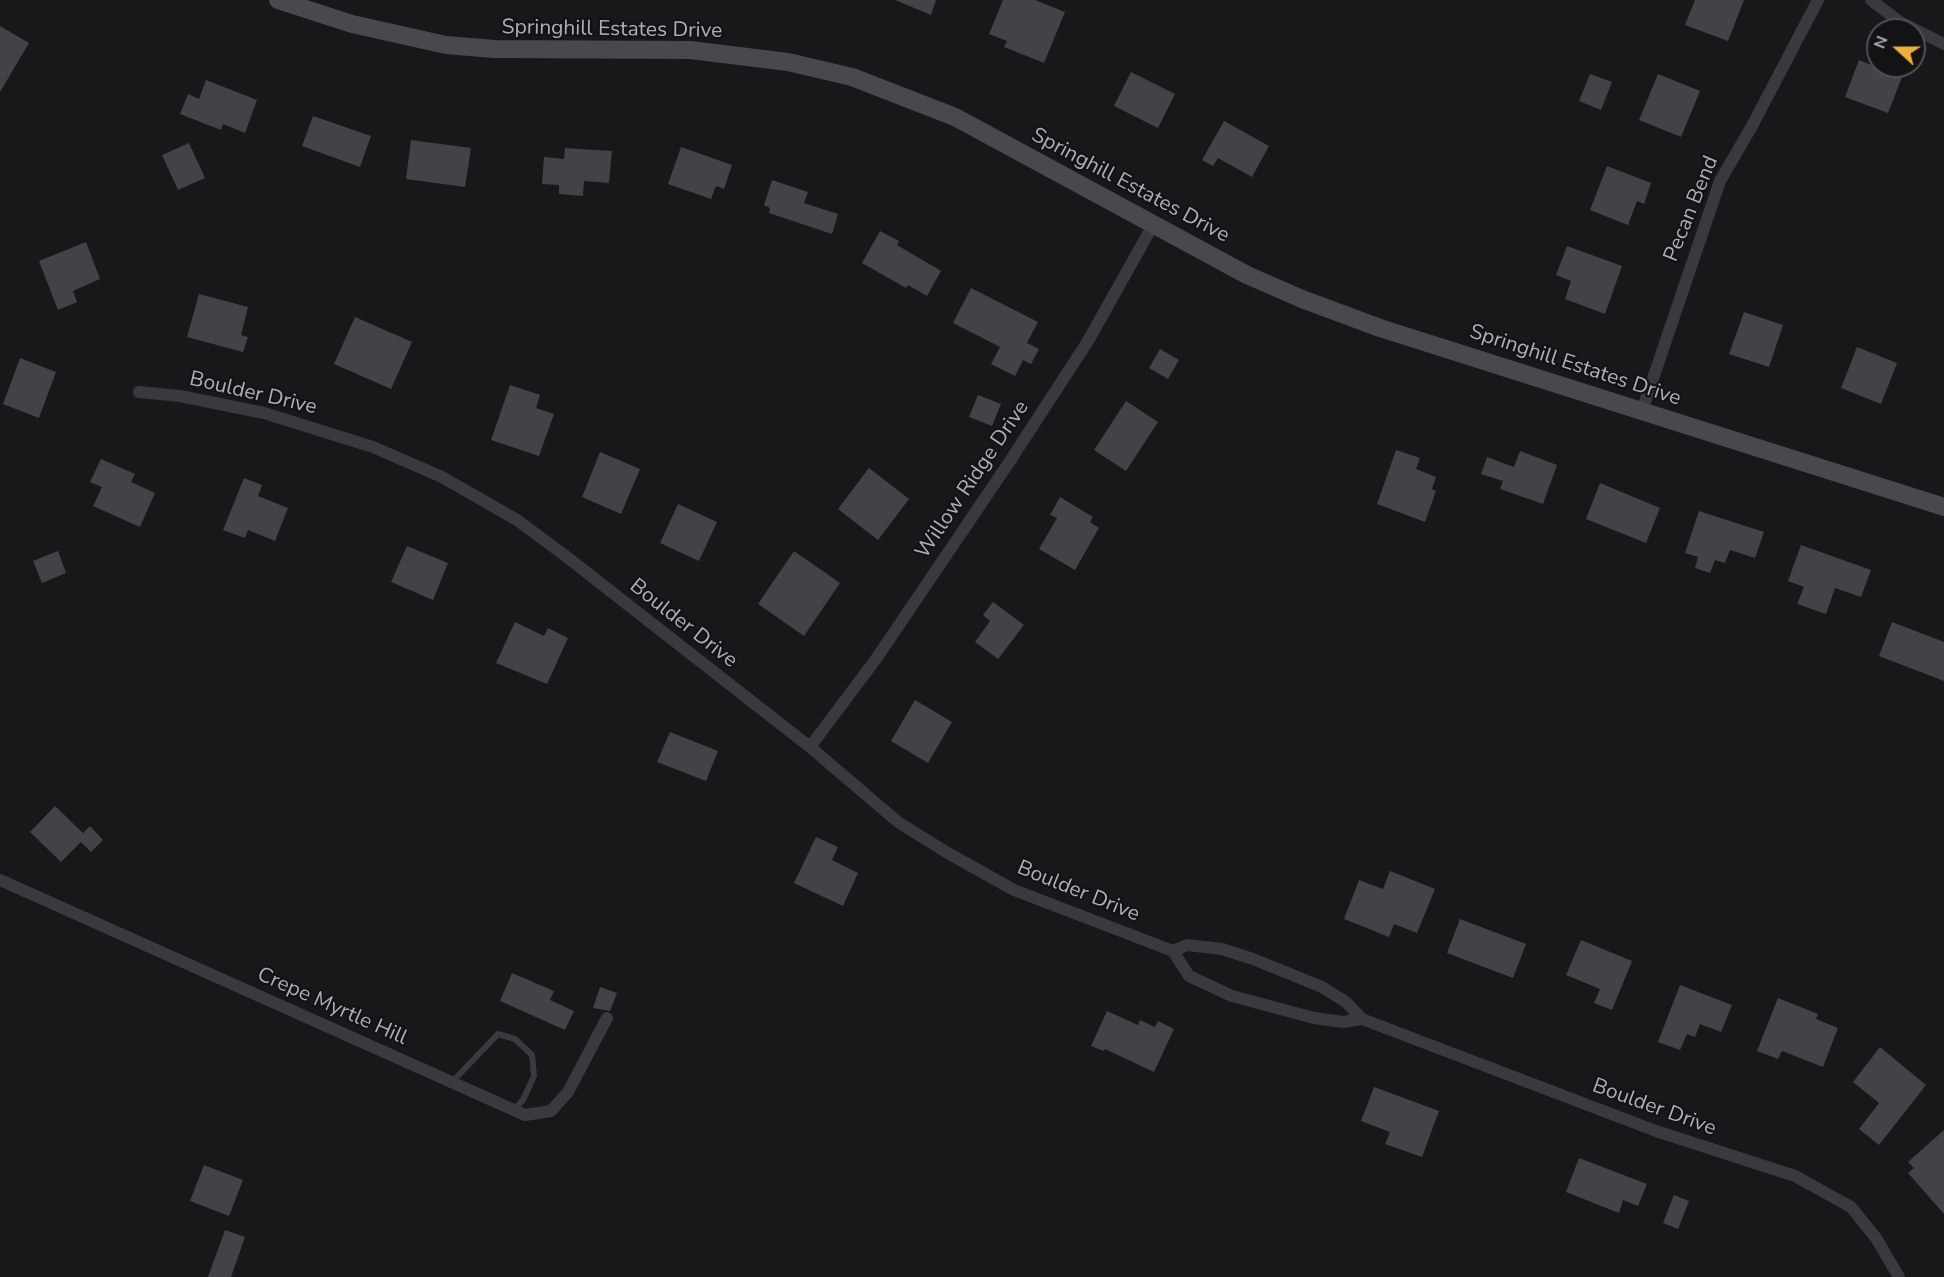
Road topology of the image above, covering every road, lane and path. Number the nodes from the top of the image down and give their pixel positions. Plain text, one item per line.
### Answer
1 (278, 0) edge
2 (1818, 0) edge
3 (1871, 0) edge
4 (1944, 44) edge
5 (1153, 225) junction
6 (140, 392) dead end
7 (1642, 411) junction
8 (1944, 507) edge
9 (810, 747) junction
10 (0, 880) edge
11 (1173, 951) junction
12 (607, 1018) dead end
13 (1362, 1019) junction
14 (452, 1082) junction
15 (514, 1110) junction
16 (1899, 1277) edge

1 - 5 street, Springhill Estates Drive
2 - 7 street, Pecan Bend
3 - 4 street
5 - 7 street, Springhill Estates Drive
5 - 9 street, Willow Ridge Drive
6 - 9 street, Boulder Drive
7 - 8 street, Springhill Estates Drive
9 - 11 street, Boulder Drive
10 - 14 street, Crepe Myrtle Hill
11 - 13 street, Boulder Drive
11 - 13 street, Boulder Drive
12 - 15 street, Crepe Myrtle Hill
13 - 16 street, Boulder Drive
14 - 15 street, Crepe Myrtle Hill
14 - 15 lane

